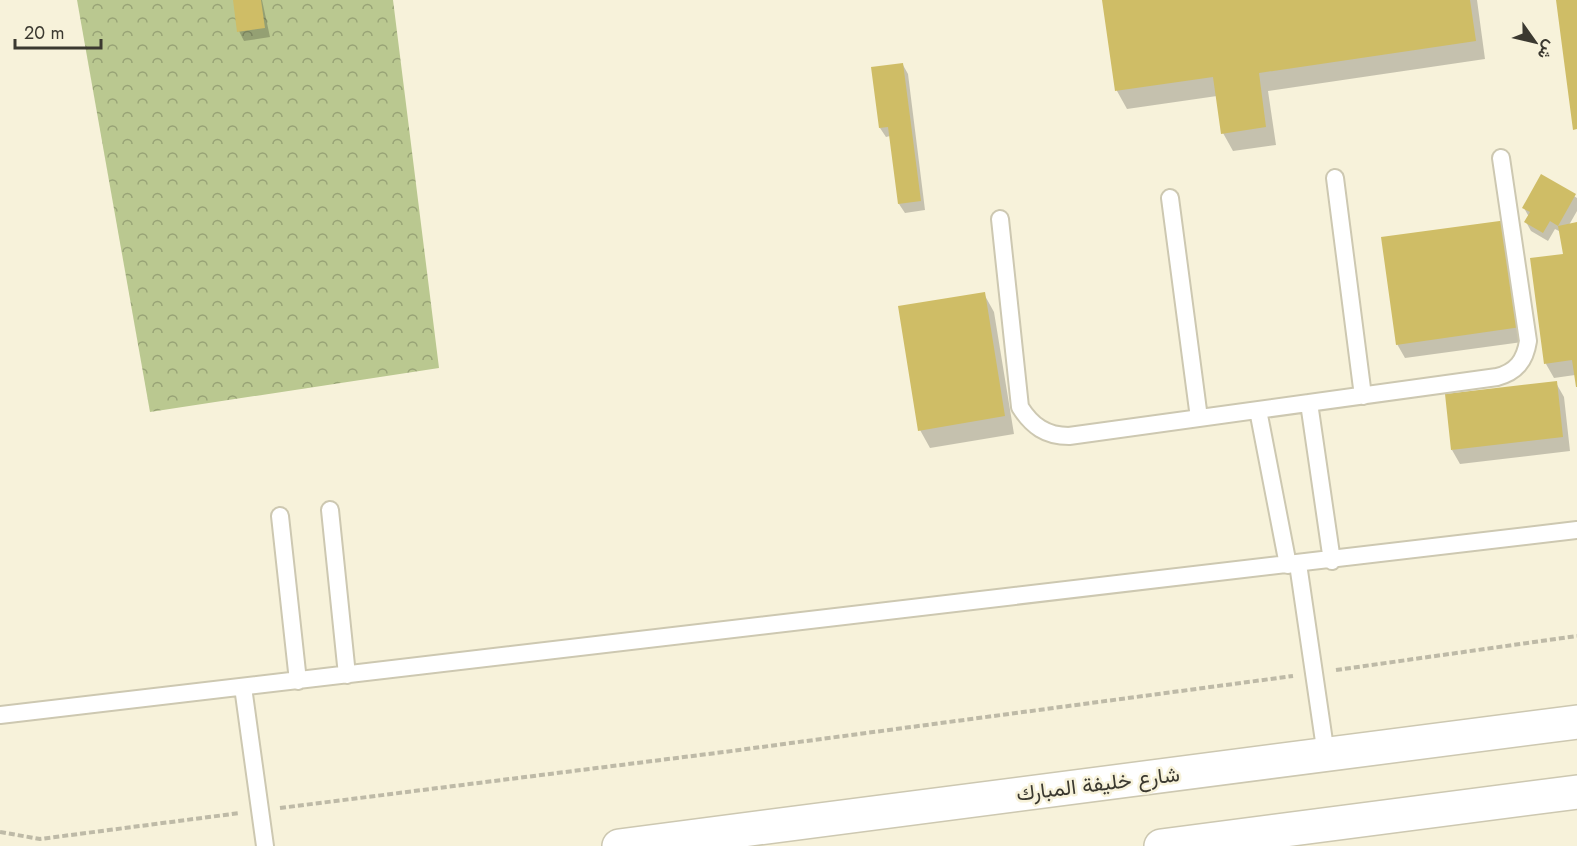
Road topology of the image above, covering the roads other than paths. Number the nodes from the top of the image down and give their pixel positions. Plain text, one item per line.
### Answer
1 (1501, 158) dead end
2 (1335, 178) dead end
3 (1170, 198) dead end
4 (1000, 219) dead end
5 (1363, 396) junction
6 (1309, 403) junction
7 (1258, 410) junction
8 (1199, 418) junction
9 (330, 510) dead end
10 (280, 516) dead end
11 (1577, 530) edge
12 (1332, 561) junction
13 (1293, 565) junction
14 (346, 675) junction
15 (298, 681) junction
16 (243, 687) junction
17 (0, 715) edge
18 (1577, 722) edge
19 (1326, 755) junction
20 (1577, 792) edge
21 (264, 846) edge
22 (619, 846) edge
23 (1161, 846) edge

1 - 5 lane
2 - 5 lane
3 - 8 lane
4 - 8 lane
5 - 6 lane
6 - 7 lane
6 - 12 lane
7 - 8 lane
7 - 13 lane
9 - 14 lane
10 - 15 lane
11 - 12 lane
12 - 13 lane
13 - 14 lane
13 - 19 lane
14 - 15 lane
15 - 16 lane
16 - 17 lane
16 - 21 lane
18 - 19 main road, شارع خليفة المبارك
19 - 22 main road, شارع خليفة المبارك
20 - 23 main road

